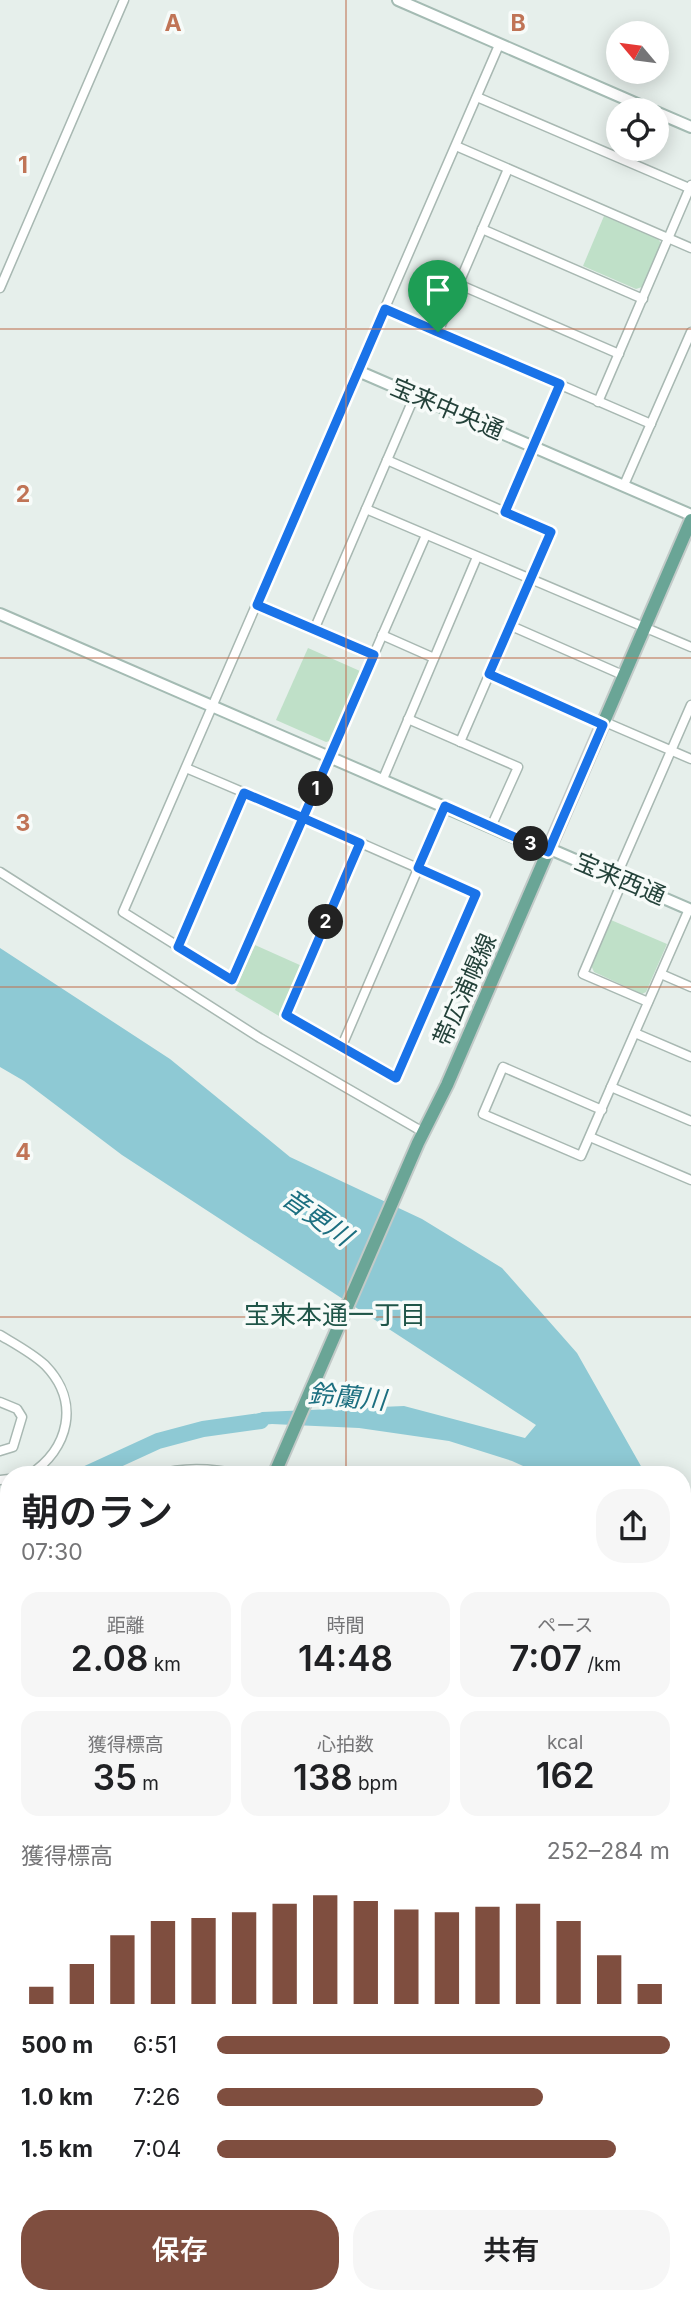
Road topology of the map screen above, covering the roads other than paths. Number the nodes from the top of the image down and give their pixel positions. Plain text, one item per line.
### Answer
1 (124, 0) edge
2 (398, 0) edge
3 (499, 45) junction
4 (477, 97) junction
5 (623, 98) edge
6 (669, 118) edge
7 (691, 127) edge
8 (456, 146) junction
9 (508, 169) junction
10 (690, 186) edge
11 (482, 229) junction
12 (668, 238) junction
13 (691, 248) edge
14 (458, 284) junction
15 (0, 288) edge
16 (643, 299) junction
17 (385, 309) junction
18 (438, 332) junction
19 (691, 332) edge
20 (619, 354) junction
21 (358, 370) junction
22 (560, 384) junction
23 (415, 395) junction
24 (598, 402) junction
25 (650, 424) junction
26 (533, 446) junction
27 (387, 460) junction
28 (624, 485) junction
29 (366, 509) junction
30 (505, 512) junction
31 (691, 518) edge
32 (426, 535) junction
33 (477, 557) junction
34 (530, 580) junction
35 (257, 605) junction
36 (0, 614) edge
37 (509, 625) junction
38 (646, 628) junction
39 (314, 629) junction
40 (382, 635) junction
41 (691, 647) edge
42 (374, 655) junction
43 (434, 658) junction
44 (489, 674) junction
45 (625, 676) junction
46 (691, 705) edge
47 (213, 706) junction
48 (408, 719) junction
49 (604, 724) junction
50 (460, 742) junction
51 (670, 751) junction
52 (330, 757) junction
53 (691, 760) edge
54 (186, 768) junction
55 (383, 779) junction
56 (244, 793) junction
57 (445, 806) junction
58 (303, 818) junction
59 (491, 827) junction
60 (360, 843) junction
61 (549, 850) junction
62 (418, 868) junction
63 (0, 872) edge
64 (620, 879) junction
65 (690, 910) edge
66 (178, 947) junction
67 (661, 974) junction
68 (691, 987) edge
69 (648, 1002) junction
70 (635, 1032) junction
71 (341, 1048) junction
72 (691, 1056) edge
73 (611, 1087) junction
74 (602, 1110) junction
75 (691, 1121) edge
76 (421, 1137) junction
77 (590, 1137) junction
78 (691, 1180) edge
79 (0, 1335) edge
80 (0, 1402) edge
81 (0, 1451) edge
82 (43, 1466) edge
83 (278, 1466) edge

1 - 15 street
2 - 3 street
3 - 4 street
3 - 5 street
4 - 8 street
4 - 10 street
6 - 7 street
8 - 9 street
8 - 17 street
9 - 11 street
9 - 12 street
10 - 12 street
11 - 14 street
11 - 16 street
12 - 13 street
12 - 16 street
14 - 18 street
14 - 20 street
16 - 20 street
17 - 18 street
17 - 21 street
18 - 22 street
19 - 25 street
20 - 24 street
21 - 23 street, 宝来中央通
21 - 35 street
22 - 24 street
22 - 26 street
23 - 26 street, 宝来中央通
23 - 27 street
24 - 25 street
25 - 28 street
26 - 28 street, 宝来中央通
26 - 30 street
27 - 29 street
27 - 30 street
28 - 31 street, 宝来中央通
29 - 32 street
29 - 39 street
30 - 34 street
31 - 38 main road, 帯広浦幌線
32 - 33 street
32 - 40 street
33 - 34 street
33 - 43 street
34 - 37 street
34 - 38 street
35 - 39 street
35 - 47 street
36 - 47 street, 宝来西通
37 - 44 street
37 - 45 street
38 - 41 street
38 - 45 main road, 帯広浦幌線
39 - 42 street
40 - 42 street
40 - 43 street
42 - 52 street
43 - 48 street
44 - 49 street
44 - 50 street
45 - 49 main road, 帯広浦幌線
46 - 51 street
47 - 52 street, 宝来西通
47 - 54 street
48 - 50 street
48 - 55 street
49 - 51 street
49 - 61 main road, 帯広浦幌線
50 - 59 street
51 - 53 street
51 - 64 street
52 - 55 street, 宝来西通
52 - 58 street
54 - 56 street
54 - 66 street
55 - 57 street, 宝来西通
56 - 58 street
56 - 66 street
57 - 59 street, 宝来西通
57 - 62 street
58 - 60 street
58 - 66 street
59 - 61 street, 宝来西通
60 - 62 street
60 - 71 street
61 - 64 street, 宝来西通
61 - 76 main road, 帯広浦幌線
62 - 71 street
62 - 71 street
63 - 76 street
64 - 65 street, 宝来西通
64 - 69 street
65 - 67 street
67 - 68 street
67 - 69 street
69 - 70 street
70 - 72 street
70 - 73 street
73 - 74 street
73 - 75 street
74 - 77 street
74 - 77 street
76 - 83 main road, 帯広浦幌線
77 - 78 street
79 - 82 street
80 - 81 street

